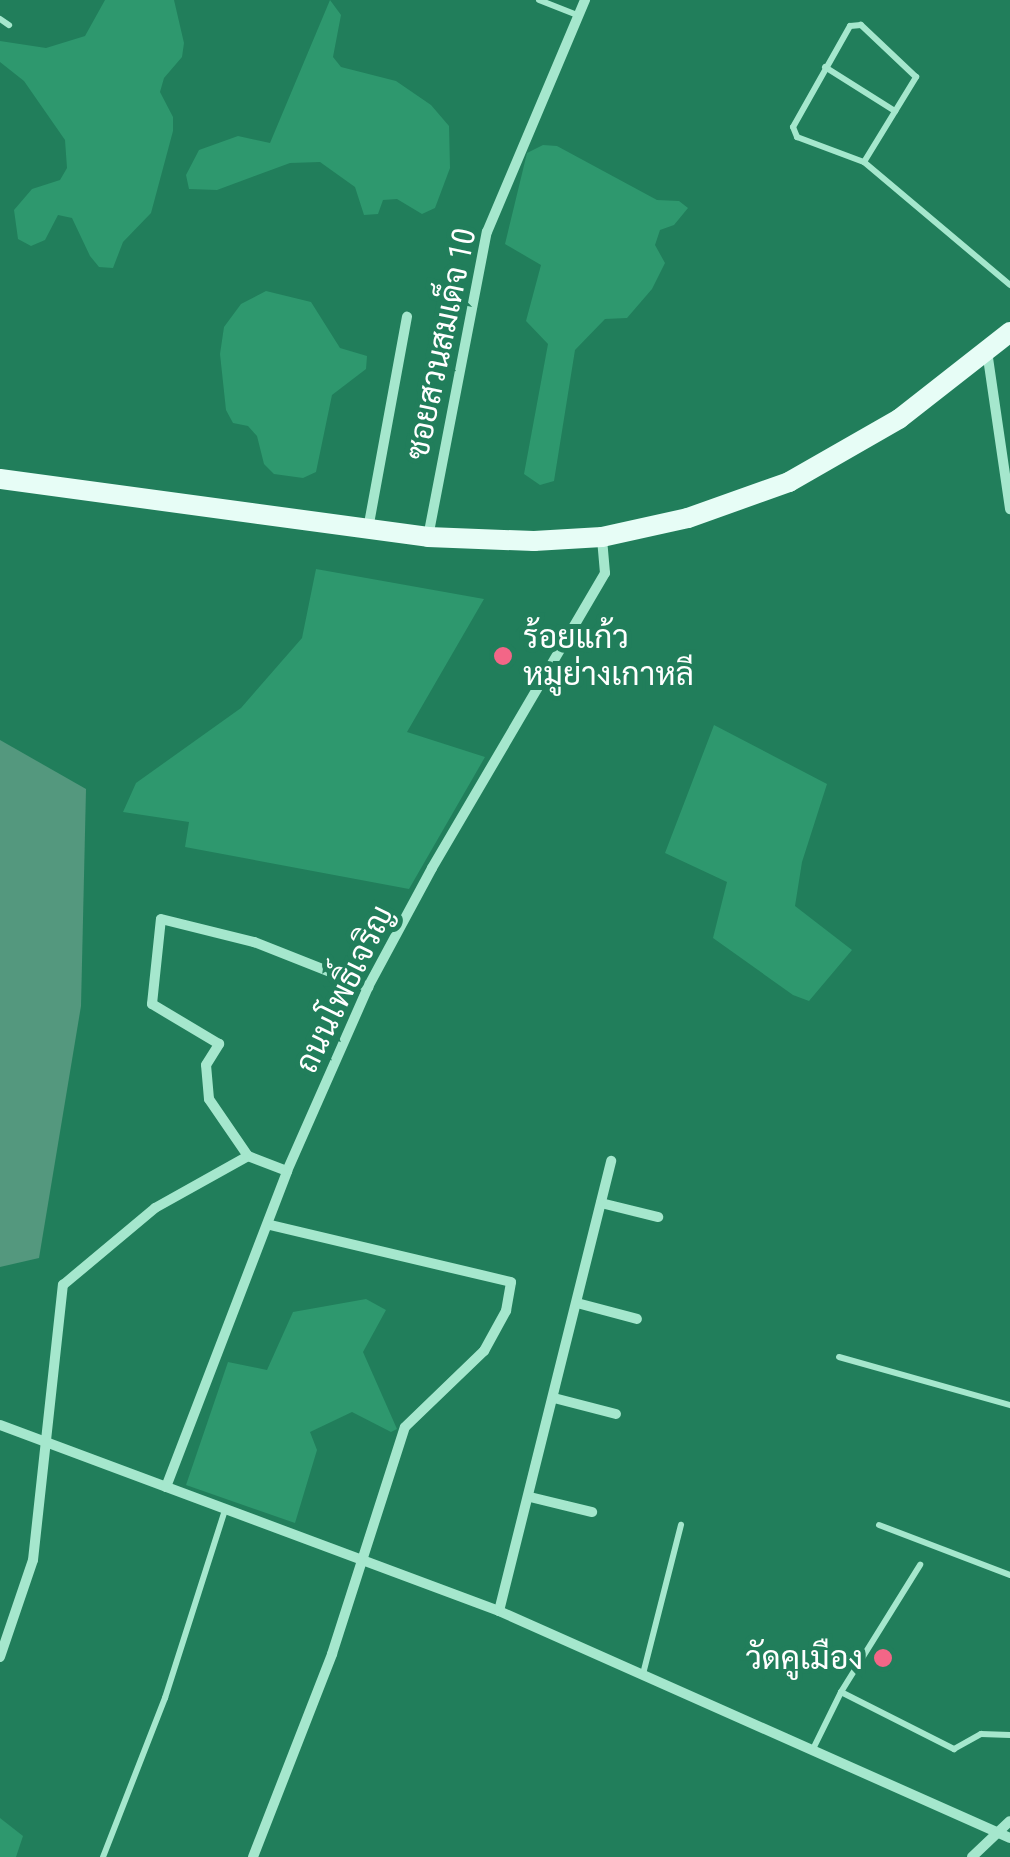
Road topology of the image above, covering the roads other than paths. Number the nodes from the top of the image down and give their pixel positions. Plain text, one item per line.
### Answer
1 (539, 0) edge
2 (585, 0) edge
3 (578, 15) junction
4 (0, 19) edge
5 (9, 25) dead end
6 (824, 67) junction
7 (895, 111) junction
8 (864, 162) junction
9 (1010, 286) edge
10 (406, 317) dead end
11 (1010, 332) edge
12 (987, 350) junction
13 (0, 479) edge
14 (1010, 509) edge
15 (368, 528) junction
16 (428, 536) junction
17 (602, 536) junction
18 (368, 987) junction
19 (248, 1156) junction
20 (611, 1161) dead end
21 (288, 1171) junction
22 (601, 1203) junction
23 (658, 1217) dead end
24 (269, 1225) junction
25 (577, 1303) junction
26 (636, 1318) dead end
27 (839, 1358) dead end
28 (554, 1398) junction
29 (1010, 1405) edge
30 (616, 1414) dead end
31 (0, 1425) edge
32 (46, 1442) junction
33 (166, 1487) junction
34 (530, 1496) junction
35 (226, 1508) junction
36 (592, 1512) dead end
37 (681, 1525) dead end
38 (879, 1525) dead end
39 (364, 1558) junction
40 (920, 1565) dead end
41 (1010, 1575) edge
42 (499, 1611) junction
43 (0, 1657) edge
44 (643, 1674) junction
45 (841, 1692) junction
46 (1010, 1735) edge
47 (813, 1749) junction
48 (1010, 1821) edge
49 (995, 1835) junction
50 (1010, 1838) edge
51 (103, 1857) edge
52 (253, 1857) edge
53 (972, 1857) edge

1 - 3 lane
2 - 3 street, ซอยสวนสมเด็จ 10
3 - 16 street, ซอยสวนสมเด็จ 10
4 - 5 lane
6 - 7 lane
6 - 7 lane
6 - 8 lane
7 - 8 lane
8 - 9 lane
10 - 15 street
11 - 12 main road
12 - 14 street
12 - 17 main road
13 - 15 main road
15 - 16 main road
16 - 17 main road
17 - 18 street, ถนนโพธิ์เจริญ
18 - 19 street
18 - 21 street, ถนนโพธิ์เจริญ
19 - 21 street
19 - 32 street
20 - 22 street
21 - 24 street, ถนนโพธิ์เจริญ
22 - 23 street
22 - 25 street
24 - 33 street, ถนนโพธิ์เจริญ
24 - 39 street
25 - 26 street
25 - 28 street
27 - 29 lane
28 - 30 street
28 - 34 street
31 - 32 street
32 - 33 street
32 - 43 street
33 - 35 street
34 - 36 street
34 - 42 street
35 - 39 street
35 - 51 lane
37 - 44 lane
38 - 41 lane
39 - 42 street
39 - 52 street
40 - 45 lane
42 - 44 street
44 - 47 street
45 - 46 lane
45 - 47 lane
47 - 49 street
48 - 49 street
49 - 50 street
49 - 53 street

